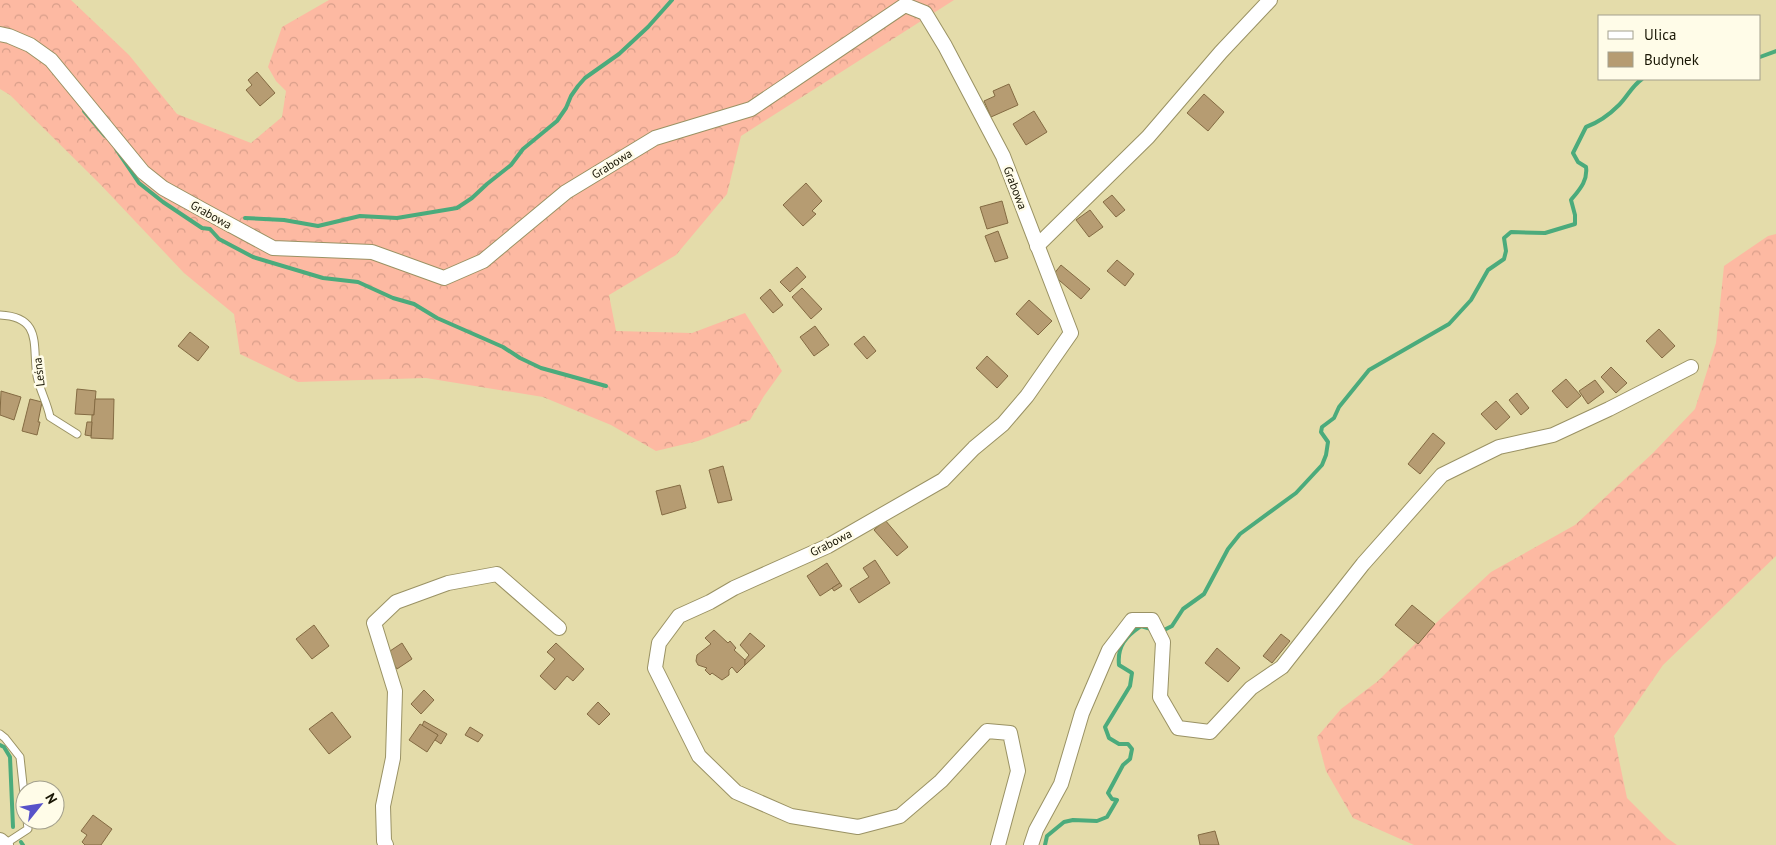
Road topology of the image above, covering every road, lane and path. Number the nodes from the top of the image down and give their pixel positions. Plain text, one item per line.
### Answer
1 (1270, 0) edge
2 (908, 3) edge
3 (0, 34) edge
4 (1037, 246) junction
5 (0, 315) edge
6 (1692, 367) dead end
7 (77, 434) dead end
8 (559, 628) dead end
9 (0, 734) edge
10 (22, 780) edge
11 (28, 830) edge
12 (3, 843) edge
13 (386, 845) edge
14 (998, 845) edge
15 (1031, 845) edge

1 - 4 street
2 - 3 street, Grabowa
2 - 4 street, Grabowa
4 - 14 street, Grabowa
5 - 7 lane, Leśna
6 - 15 street
8 - 13 street
9 - 10 lane
11 - 12 lane

